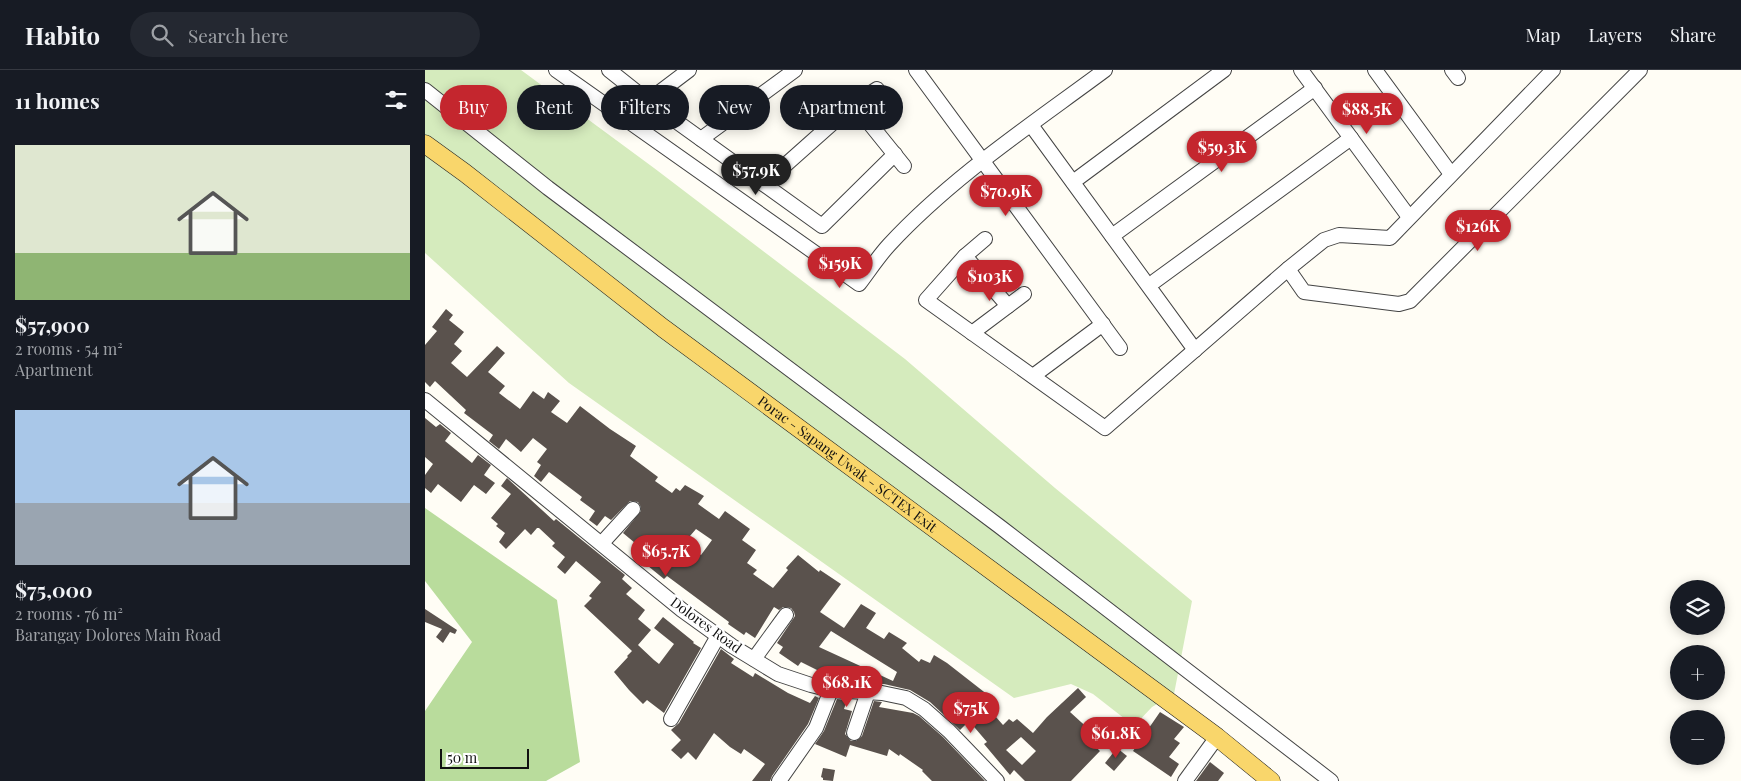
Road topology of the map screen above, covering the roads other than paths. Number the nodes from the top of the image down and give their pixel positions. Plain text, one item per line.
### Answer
1 (556, 70) edge
2 (609, 70) edge
3 (689, 70) edge
4 (795, 70) edge
5 (916, 70) edge
6 (1105, 70) edge
7 (1224, 70) edge
8 (1301, 70) edge
9 (1375, 70) edge
10 (1553, 70) edge
11 (1640, 70) edge
12 (628, 85) edge
13 (669, 85) edge
14 (1315, 88) junction
15 (425, 90) edge
16 (1031, 125) junction
17 (688, 130) edge
18 (825, 130) edge
19 (875, 130) edge
20 (1351, 138) junction
21 (701, 139) junction
22 (425, 144) edge
23 (895, 154) junction
24 (982, 160) junction
25 (904, 166) dead end
26 (1451, 174) junction
27 (1073, 182) junction
28 (764, 184) junction
29 (1409, 217) junction
30 (1112, 236) junction
31 (985, 239) dead end
32 (965, 256) junction
33 (1288, 269) junction
34 (1155, 281) dead end
35 (1025, 294) dead end
36 (1008, 306) junction
37 (1103, 324) junction
38 (972, 333) junction
39 (1120, 348) dead end
40 (1195, 350) junction
41 (1033, 376) junction
42 (425, 400) edge
43 (633, 509) dead end
44 (602, 543) junction
45 (786, 615) dead end
46 (718, 636) junction
47 (754, 659) junction
48 (831, 690) junction
49 (868, 692) junction
50 (671, 719) dead end
51 (854, 733) dead end
52 (1217, 738) junction
53 (779, 781) edge
54 (997, 781) edge
55 (1185, 781) edge
56 (1271, 781) edge
57 (1331, 781) edge

1 - 24 street
2 - 12 street
3 - 13 street
4 - 21 street
5 - 24 street
6 - 16 street
7 - 27 street
8 - 14 street
9 - 26 street
10 - 26 street
11 - 33 street
14 - 20 street
14 - 30 street
15 - 57 street
16 - 24 street
16 - 27 street
17 - 21 street
18 - 28 street
19 - 23 street
20 - 29 street
20 - 34 street
21 - 28 street
22 - 52 main road, Porac - Sapang Uwak - SCTEX Exit
23 - 25 street
23 - 28 street
24 - 37 street
26 - 29 street
27 - 30 street
29 - 33 street
30 - 40 street
31 - 32 street
32 - 36 street
32 - 38 street
33 - 40 street
35 - 36 street
36 - 38 street
37 - 39 street
37 - 41 street
38 - 41 street
40 - 41 street
42 - 44 street, Dolores Road
43 - 44 street
44 - 46 street, Dolores Road
45 - 47 street
46 - 47 street, Dolores Road
46 - 50 street
47 - 48 street, Dolores Road
48 - 49 street, Dolores Road
48 - 53 street
49 - 51 street
49 - 54 street, Dolores Road
52 - 55 street
52 - 56 main road, Porac - Sapang Uwak - SCTEX Exit

